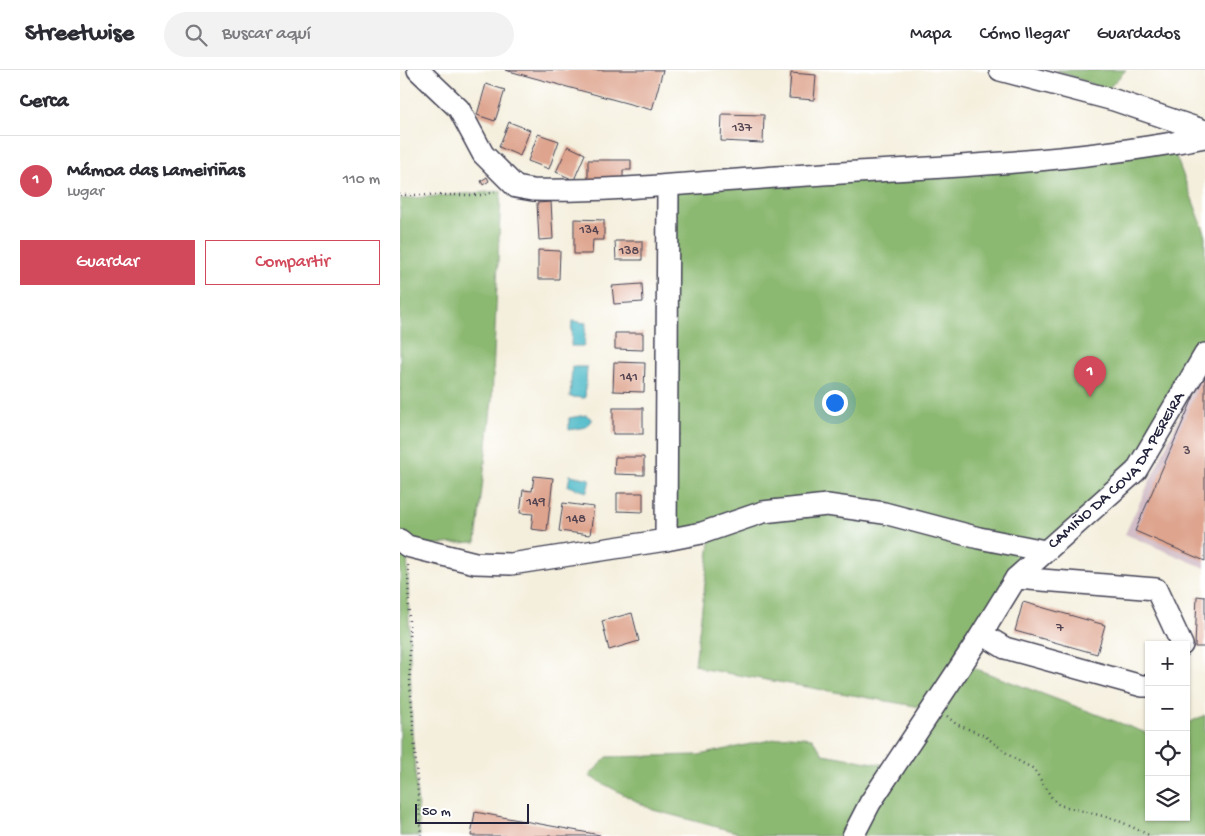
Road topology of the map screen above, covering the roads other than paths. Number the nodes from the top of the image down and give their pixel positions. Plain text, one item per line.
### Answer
1 (418, 70) edge
2 (1000, 70) edge
3 (1205, 131) edge
4 (1205, 137) edge
5 (668, 186) junction
6 (1205, 354) edge
7 (666, 540) junction
8 (404, 543) edge
9 (1045, 551) junction
10 (1016, 578) junction
11 (982, 634) junction
12 (1180, 641) edge
13 (1145, 686) edge
14 (853, 836) edge

1 - 5 street
2 - 3 street
4 - 5 street
5 - 7 street
6 - 9 street, CAMIÑO DA COVA DA PEREIRA
7 - 8 street
7 - 9 street
9 - 10 street, CAMIÑO DA COVA DA PEREIRA
10 - 11 street, CAMIÑO DA COVA DA PEREIRA
10 - 12 street
11 - 13 street
11 - 14 street, CAMIÑO DA COVA DA PEREIRA

